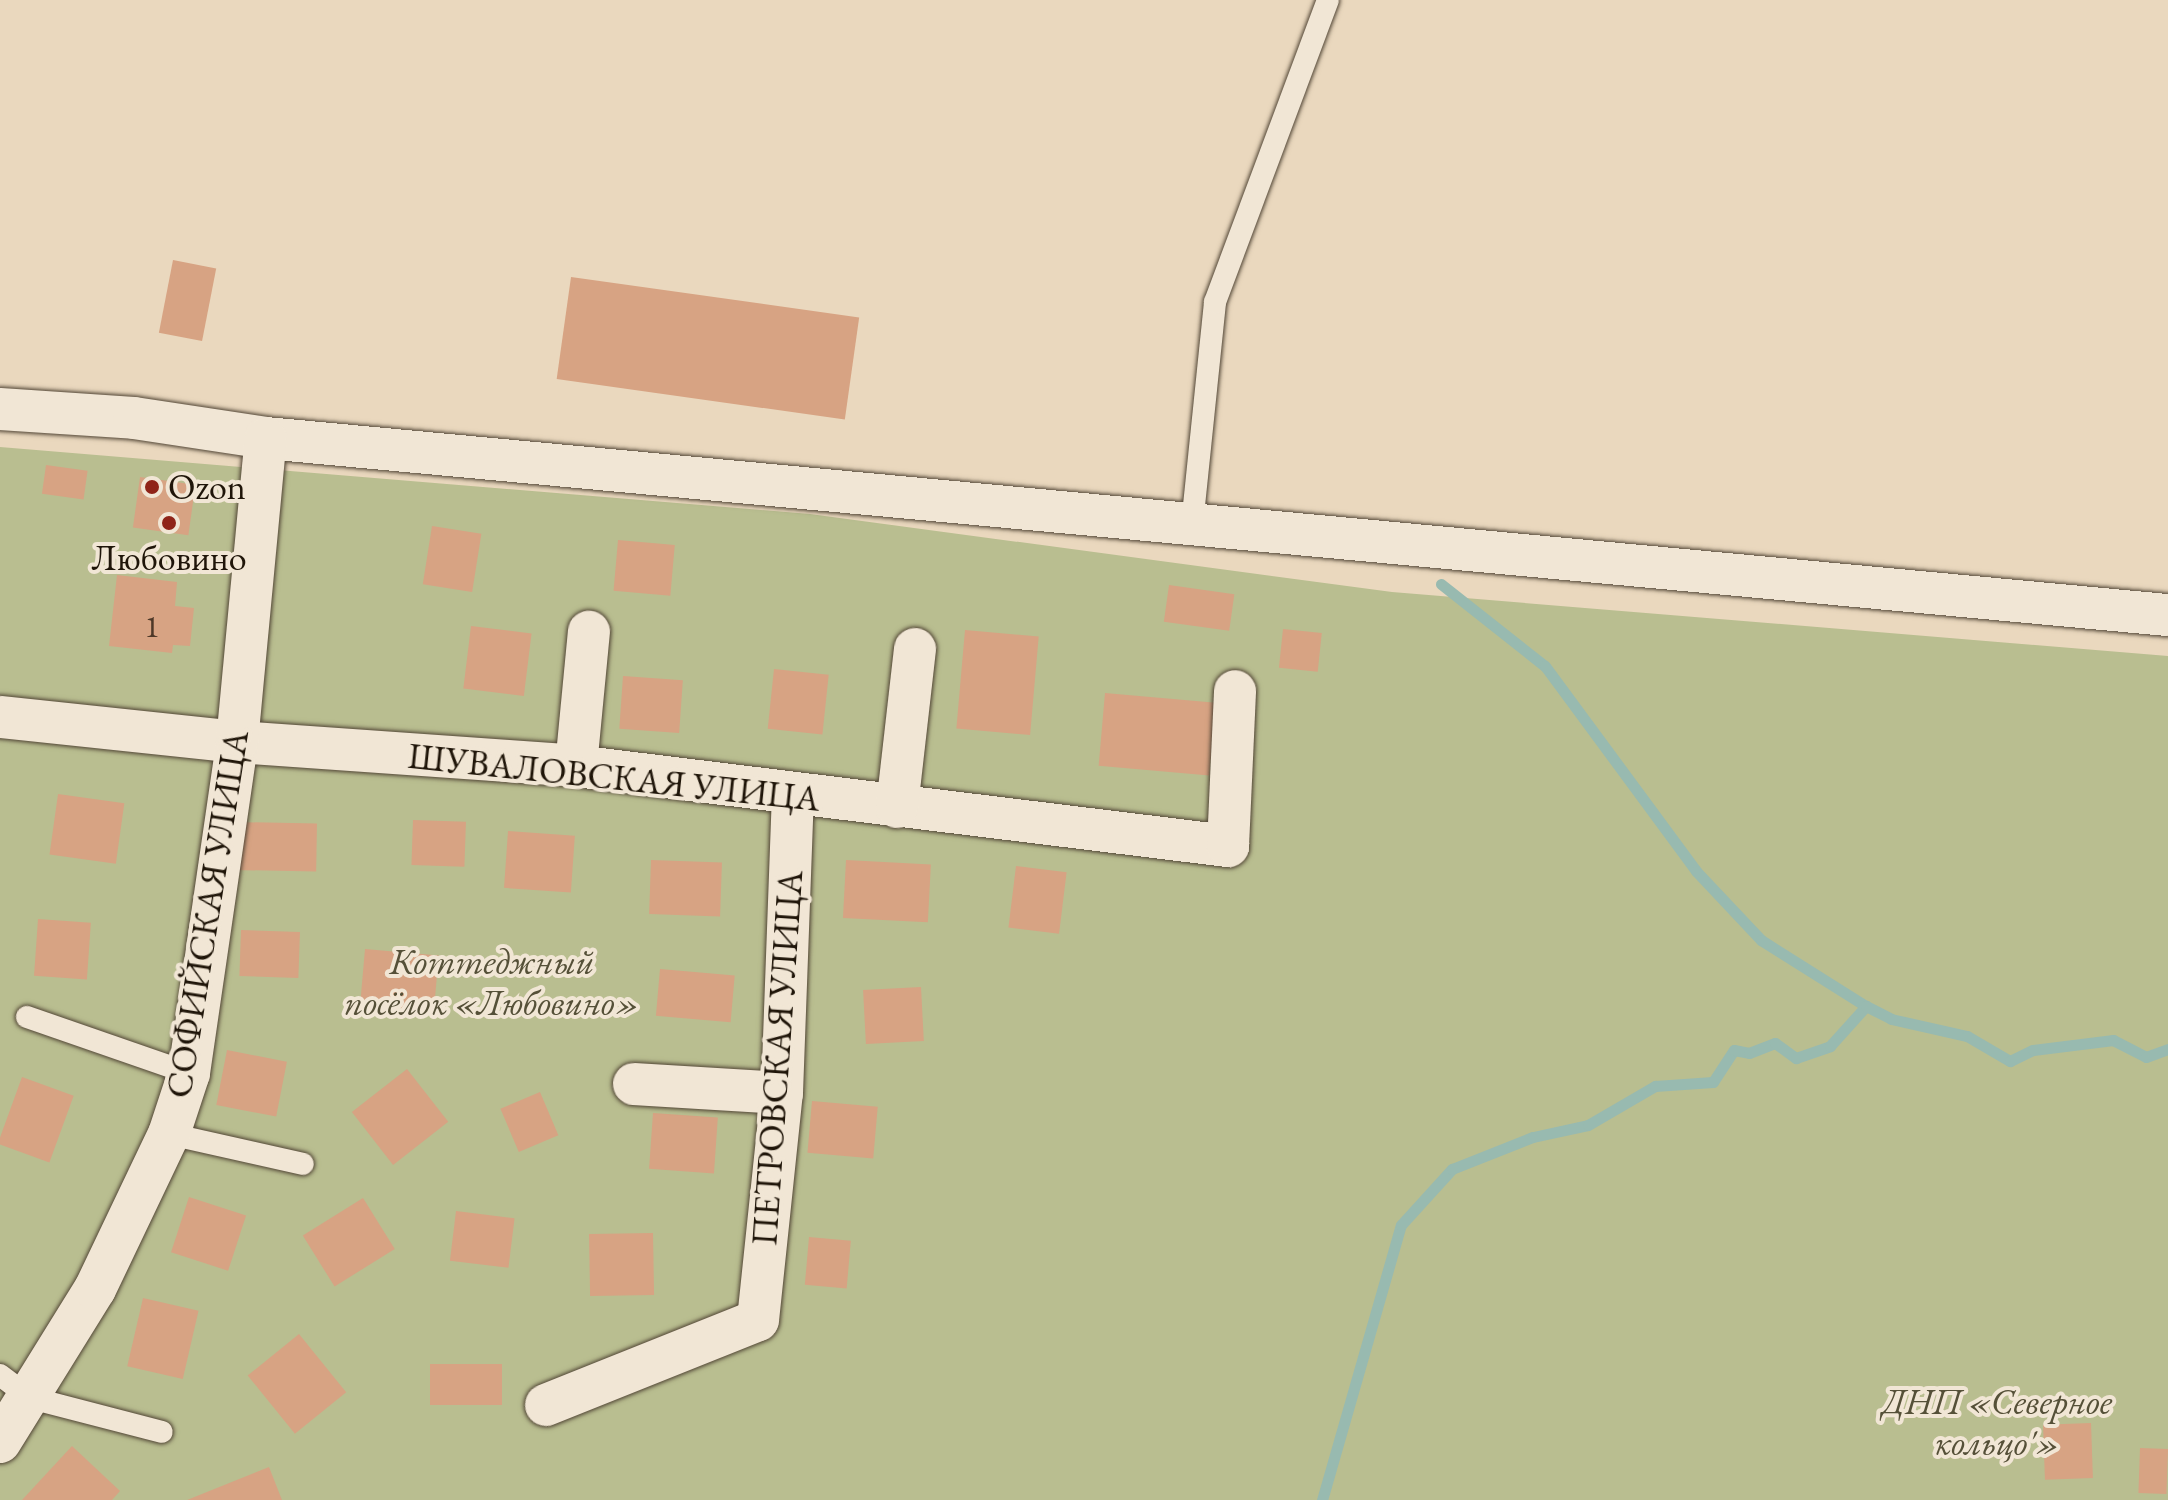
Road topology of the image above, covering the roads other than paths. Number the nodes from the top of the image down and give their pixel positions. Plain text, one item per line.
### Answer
1 (1328, 0) edge
2 (0, 409) edge
3 (266, 438) junction
4 (1192, 525) junction
5 (2168, 615) edge
6 (589, 632) dead end
7 (915, 649) dead end
8 (1235, 691) dead end
9 (0, 717) edge
10 (237, 742) junction
11 (576, 766) junction
12 (793, 796) junction
13 (897, 807) junction
14 (27, 1017) dead end
15 (189, 1073) junction
16 (634, 1084) dead end
17 (782, 1093) junction
18 (169, 1134) junction
19 (303, 1164) dead end
20 (16, 1386) edge
21 (546, 1405) dead end
22 (162, 1432) dead end
23 (0, 1442) edge

1 - 4 lane
2 - 3 street
3 - 4 street
3 - 10 street, СОФИЙСКАЯ УЛИЦА
4 - 5 street
6 - 11 street
7 - 13 street
8 - 13 street, ШУВАЛОВСКАЯ УЛИЦА
9 - 10 street, ШУВАЛОВСКАЯ УЛИЦА
10 - 11 street, ШУВАЛОВСКАЯ УЛИЦА
10 - 15 street, СОФИЙСКАЯ УЛИЦА
11 - 12 street, ШУВАЛОВСКАЯ УЛИЦА
12 - 13 street, ШУВАЛОВСКАЯ УЛИЦА
12 - 17 street, ПЕТРОВСКАЯ УЛИЦА
14 - 15 lane
15 - 18 street, СОФИЙСКАЯ УЛИЦА
16 - 17 street
17 - 21 street, ПЕТРОВСКАЯ УЛИЦА
18 - 19 lane
18 - 20 street, СОФИЙСКАЯ УЛИЦА
20 - 22 lane
20 - 23 street, СОФИЙСКАЯ УЛИЦА

